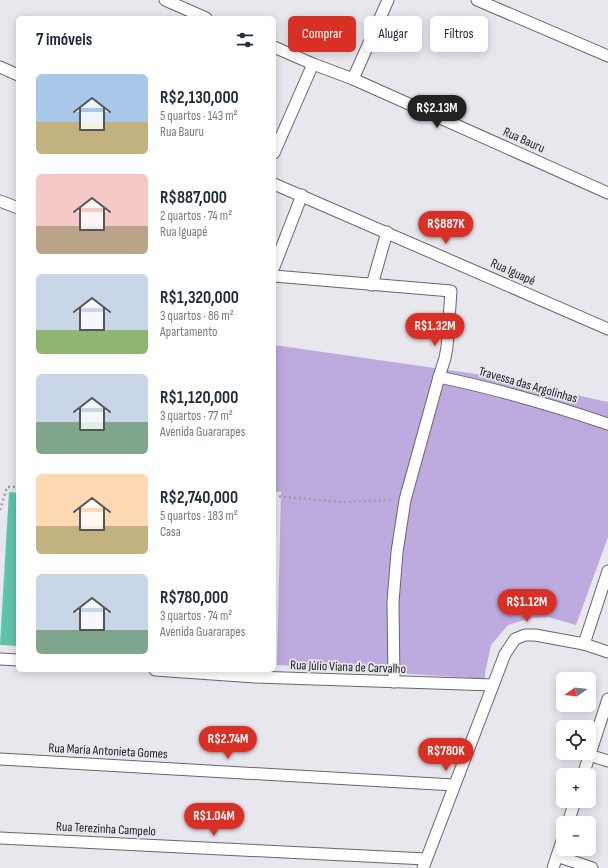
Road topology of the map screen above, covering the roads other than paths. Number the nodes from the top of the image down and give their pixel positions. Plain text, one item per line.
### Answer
1 (165, 0) edge
2 (388, 0) edge
3 (477, 0) edge
4 (201, 16) edge
5 (276, 48) edge
6 (608, 56) edge
7 (313, 64) junction
8 (0, 67) edge
9 (16, 74) edge
10 (353, 79) junction
11 (276, 148) edge
12 (276, 185) edge
13 (608, 193) edge
14 (302, 195) junction
15 (0, 201) edge
16 (16, 207) edge
17 (387, 232) junction
18 (276, 262) edge
19 (276, 276) edge
20 (372, 284) junction
21 (608, 329) edge
22 (439, 377) junction
23 (608, 424) edge
24 (608, 571) edge
25 (584, 644) junction
26 (604, 650) edge
27 (0, 659) edge
28 (16, 660) edge
29 (184, 672) edge
30 (394, 682) junction
31 (493, 685) junction
32 (608, 699) edge
33 (596, 734) edge
34 (596, 757) edge
35 (0, 759) edge
36 (608, 761) edge
37 (454, 785) junction
38 (0, 838) edge
39 (557, 856) joint
40 (424, 864) edge
41 (553, 868) edge
42 (592, 868) edge

1 - 4 street
2 - 10 street
3 - 6 street
5 - 7 street, Rua Bauru
7 - 10 street, Rua Bauru
7 - 11 street
8 - 9 street
10 - 13 street, Rua Bauru
12 - 14 street, Rua Iguapé
14 - 17 street, Rua Iguapé
14 - 18 street
15 - 16 street
17 - 20 street
17 - 21 street, Rua Iguapé
19 - 20 street
20 - 22 street
22 - 23 street, Travessa das Argolinhas
22 - 30 street
24 - 25 street
25 - 26 street
25 - 31 street
27 - 28 street
29 - 30 street, Rua Júlio Viana de Carvalho
30 - 31 street, Rua Júlio Viana de Carvalho
31 - 37 street
32 - 33 street
34 - 36 street
35 - 37 street, Rua Maria Antonieta Gomes
37 - 40 street
38 - 40 street, Rua Terezinha Campelo
39 - 41 street
39 - 42 street

